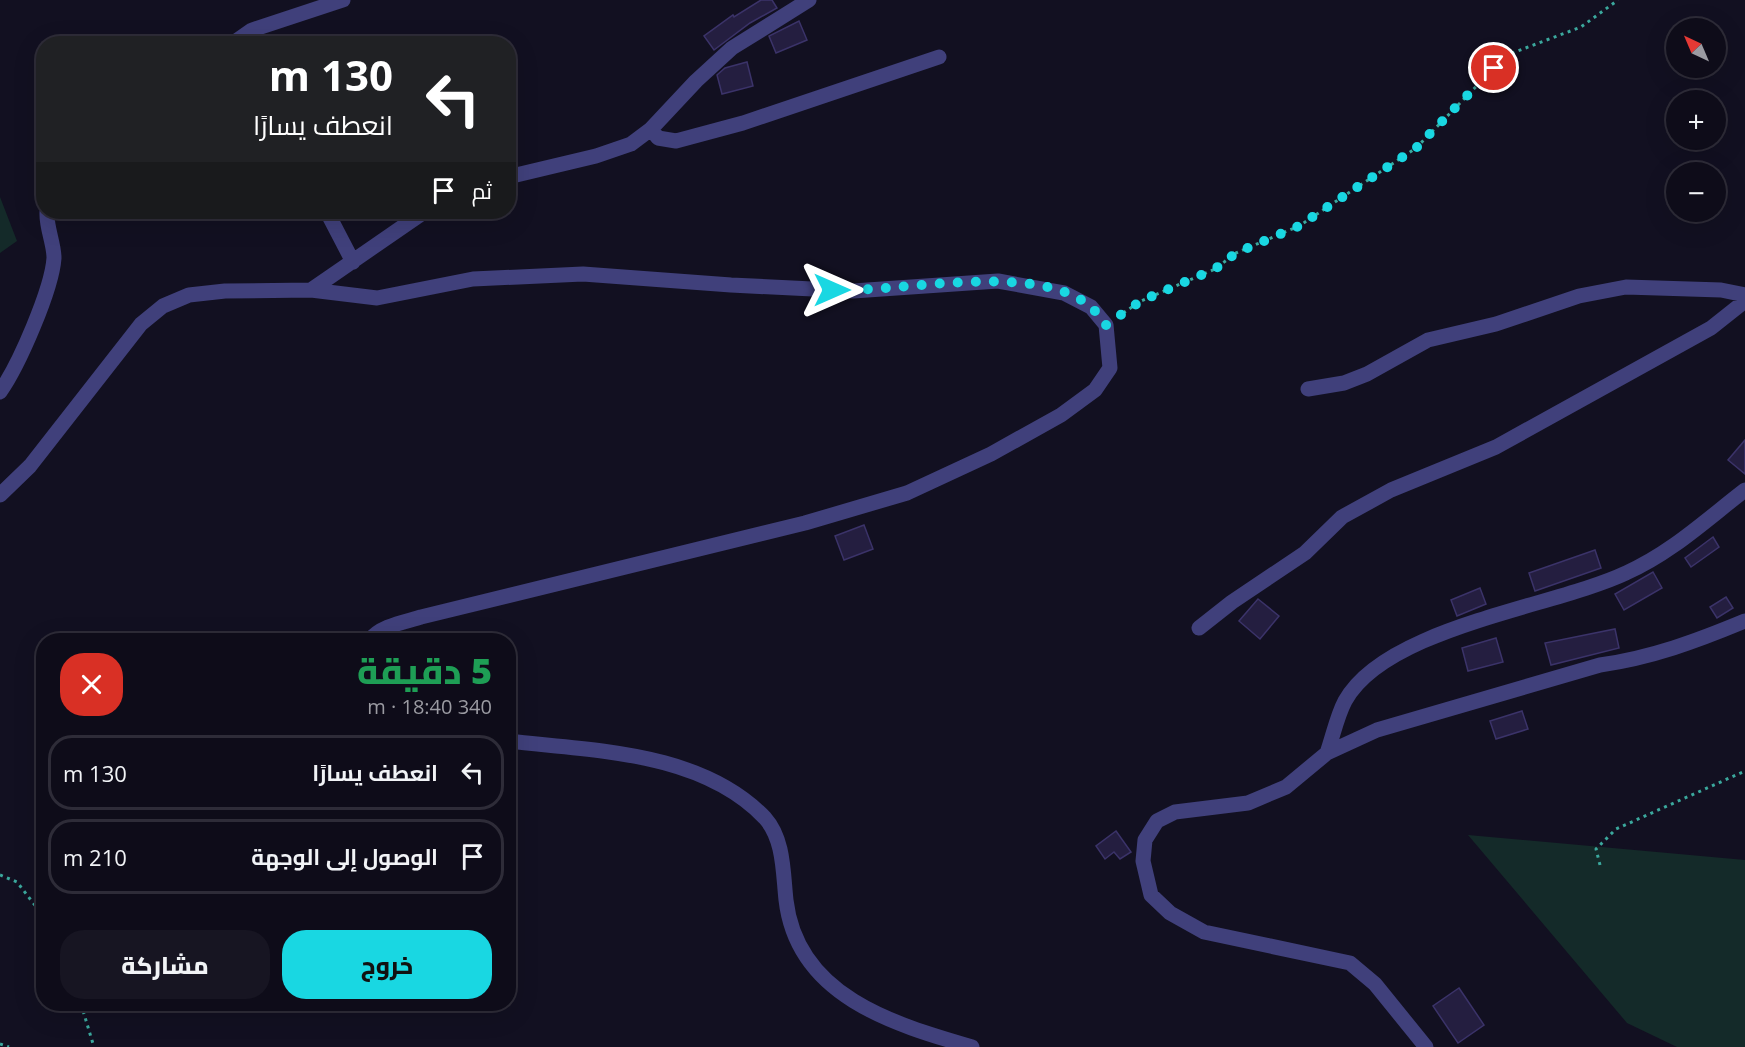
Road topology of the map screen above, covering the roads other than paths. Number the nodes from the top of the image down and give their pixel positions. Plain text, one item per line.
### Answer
1 (343, 0) edge
2 (809, 0) edge
3 (243, 36) edge
4 (939, 57) dead end
5 (651, 129) junction
6 (516, 175) edge
7 (46, 219) edge
8 (331, 219) edge
9 (414, 219) edge
10 (353, 262) junction
11 (311, 290) junction
12 (1745, 295) edge
13 (1745, 301) edge
14 (1308, 389) dead end
15 (0, 392) edge
16 (1745, 490) edge
17 (0, 495) edge
18 (1745, 621) edge
19 (1199, 628) dead end
20 (378, 633) edge
21 (516, 742) edge
22 (1327, 753) junction
23 (972, 1047) edge
24 (1426, 1047) edge

1 - 3 street
2 - 5 street
4 - 5 street
5 - 6 street
7 - 15 street
8 - 10 street
9 - 10 street
10 - 11 street
11 - 17 street
11 - 20 street
12 - 14 street
13 - 19 street
16 - 22 street
18 - 22 street
21 - 23 street
22 - 24 street

